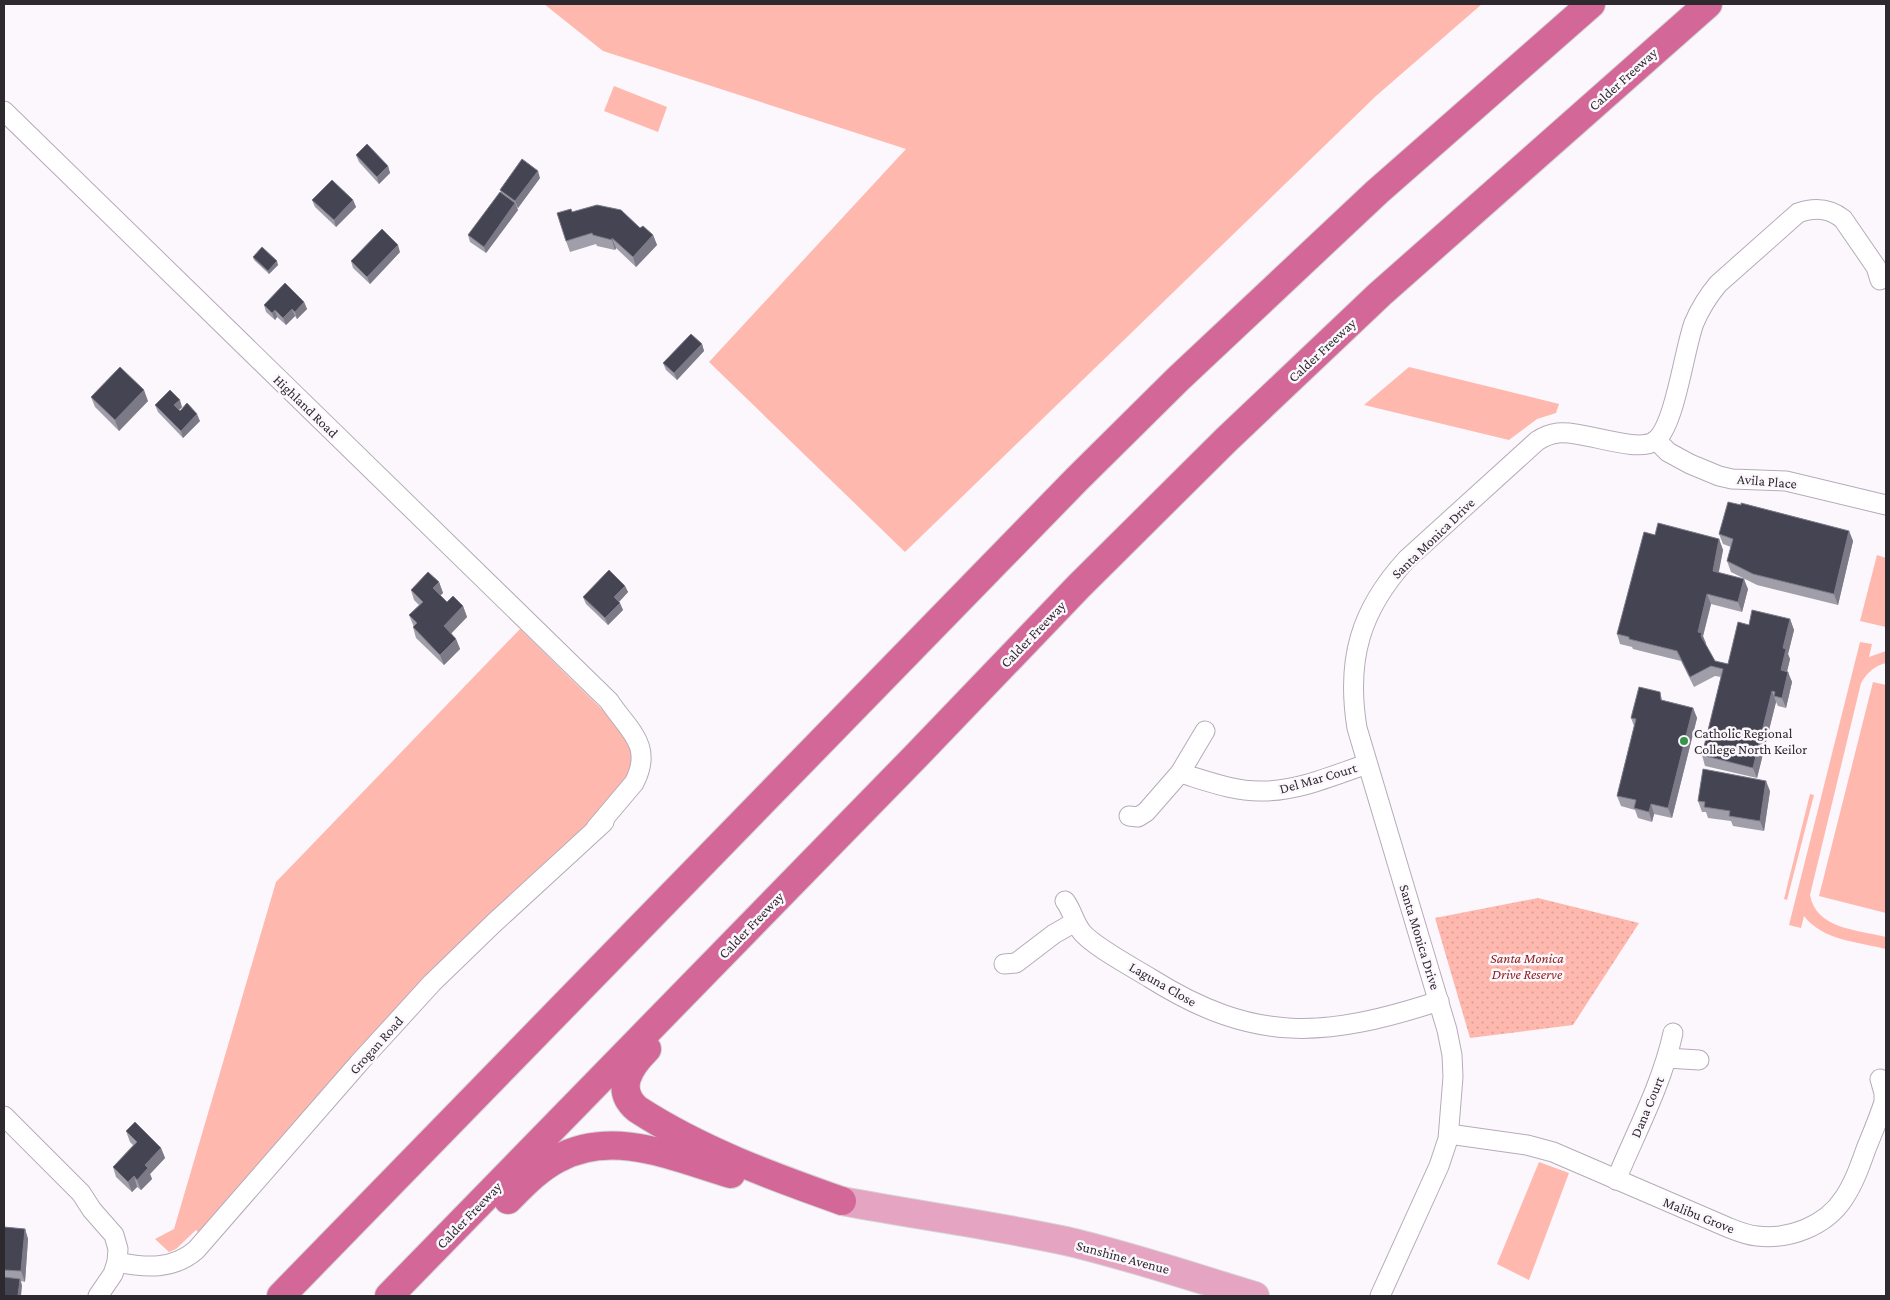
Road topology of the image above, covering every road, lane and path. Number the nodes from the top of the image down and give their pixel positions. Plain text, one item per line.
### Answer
1 (1591, 4) edge
2 (1708, 4) edge
3 (4, 110) edge
4 (1879, 283) edge
5 (1656, 440) junction
6 (1886, 505) edge
7 (1205, 730) dead end
8 (916, 756) junction
9 (646, 759) joint
10 (1367, 764) junction
11 (1180, 773) junction
12 (1130, 816) dead end
13 (1066, 901) dead end
14 (1075, 922) junction
15 (1004, 964) dead end
16 (1439, 1001) junction
17 (1673, 1033) dead end
18 (1667, 1058) junction
19 (1699, 1060) dead end
20 (1880, 1079) dead end
21 (1885, 1102) edge
22 (4, 1116) edge
23 (1449, 1134) junction
24 (1616, 1180) junction
25 (842, 1201) junction
26 (989, 1226) junction
27 (122, 1258) junction
28 (98, 1296) edge
29 (108, 1296) edge
30 (280, 1296) edge
31 (389, 1296) edge
32 (413, 1296) edge
33 (1199, 1296) edge
34 (1255, 1296) edge
35 (1380, 1296) edge

1 - 30 highway
2 - 8 highway, Calder Freeway
3 - 9 street, Highland Road
4 - 5 street
5 - 6 street, Avila Place
5 - 10 street, Santa Monica Drive
7 - 11 street
8 - 25 highway
8 - 31 highway, Calder Freeway
9 - 27 street, Grogan Road
10 - 11 street, Del Mar Court
10 - 16 street, Santa Monica Drive
11 - 12 street
13 - 14 street, Laguna Close
14 - 15 street
14 - 16 street, Laguna Close
16 - 23 street, Santa Monica Drive
17 - 18 street, Dana Court
18 - 19 street
18 - 24 street, Dana Court
20 - 21 street, Malibu Grove
21 - 24 street, Malibu Grove
22 - 27 street
23 - 24 street, Malibu Grove
23 - 35 street, Santa Monica Drive
25 - 26 main road, Sunshine Avenue
25 - 32 highway
26 - 33 main road, Sunshine Avenue
26 - 34 main road, Sunshine Avenue
27 - 28 street
27 - 29 street

